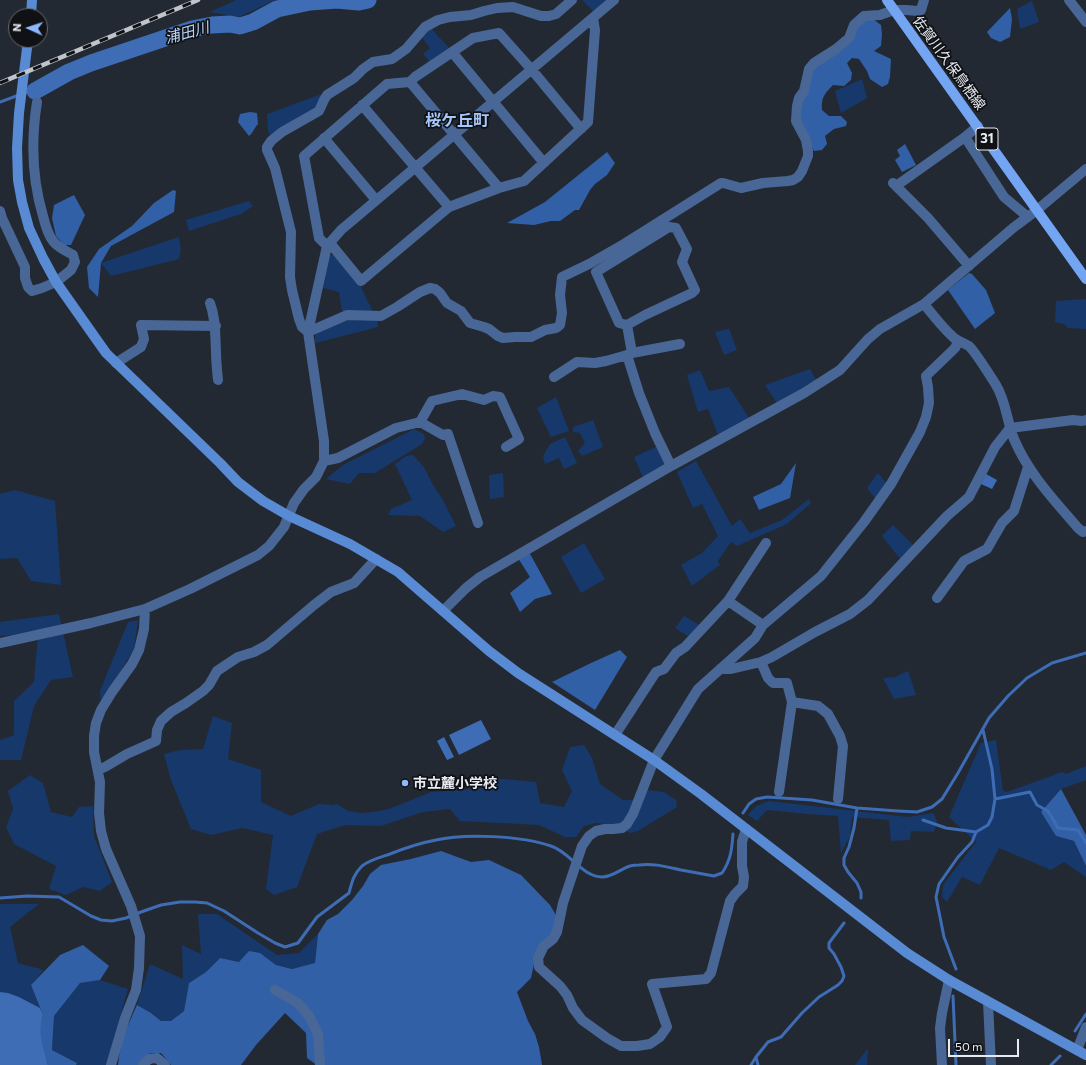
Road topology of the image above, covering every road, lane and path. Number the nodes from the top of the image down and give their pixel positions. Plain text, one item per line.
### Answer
1 (572, 0) edge
2 (614, 0) edge
3 (887, 0) edge
4 (924, 0) edge
5 (1069, 0) edge
6 (894, 10) junction
7 (593, 18) junction
8 (1086, 22) edge
9 (27, 48) edge
10 (452, 52) junction
11 (532, 70) junction
12 (410, 82) junction
13 (493, 101) junction
14 (37, 102) dead end
15 (362, 105) junction
16 (978, 126) junction
17 (581, 128) junction
18 (453, 135) junction
19 (965, 137) junction
20 (324, 138) junction
21 (544, 163) junction
22 (416, 167) junction
23 (1086, 169) edge
24 (499, 188) junction
25 (376, 200) junction
26 (449, 207) junction
27 (1038, 210) junction
28 (0, 211) edge
29 (1028, 217) junction
30 (328, 244) junction
31 (969, 266) junction
32 (1086, 279) edge
33 (56, 282) junction
34 (210, 303) dead end
35 (924, 304) junction
36 (627, 325) junction
37 (216, 326) junction
38 (308, 332) junction
39 (958, 342) junction
40 (680, 344) dead end
41 (630, 354) junction
42 (116, 363) junction
43 (554, 377) dead end
44 (218, 380) dead end
45 (1086, 420) edge
46 (420, 422) junction
47 (1010, 428) junction
48 (506, 447) dead end
49 (324, 461) junction
50 (671, 466) junction
51 (1028, 467) junction
52 (289, 516) junction
53 (478, 523) dead end
54 (1086, 531) edge
55 (766, 543) dead end
56 (376, 559) junction
57 (937, 598) dead end
58 (728, 602) junction
59 (145, 609) junction
60 (443, 611) junction
61 (763, 625) junction
62 (0, 643) edge
63 (761, 662) junction
64 (720, 669) junction
65 (792, 702) junction
66 (615, 735) junction
67 (654, 760) junction
68 (98, 770) junction
69 (779, 792) dead end
70 (838, 799) dead end
71 (746, 829) junction
72 (949, 980) junction
73 (275, 990) dead end
74 (988, 1002) junction
75 (1086, 1027) edge
76 (1082, 1053) edge
77 (111, 1065) edge
78 (143, 1065) edge
79 (165, 1065) edge
80 (320, 1065) edge
81 (942, 1065) edge
82 (991, 1065) edge

1 - 38 street
2 - 7 street
3 - 6 main road, 佐賀川久保鳥栖線 / 31
4 - 6 street
5 - 8 street
6 - 16 main road, 佐賀川久保鳥栖線 / 31
6 - 38 street
7 - 11 street
7 - 17 street
9 - 33 street
10 - 11 street
10 - 12 street
10 - 13 street
11 - 13 street
11 - 17 street
12 - 15 street
12 - 18 street
13 - 18 street
13 - 21 street
14 - 33 street
15 - 20 street
15 - 22 street
16 - 19 street
16 - 27 main road, 佐賀川久保鳥栖線 / 31
17 - 21 street
18 - 22 street
18 - 24 street
19 - 29 street
19 - 31 street
20 - 25 street
20 - 30 street
21 - 24 street
22 - 25 street
22 - 26 street
23 - 27 street
24 - 26 street
25 - 30 street
26 - 30 street
27 - 29 street
27 - 32 main road, 佐賀川久保鳥栖線 / 31
28 - 33 street
29 - 31 street
30 - 38 street
31 - 35 street
33 - 42 street
34 - 37 street
35 - 39 street
35 - 50 street
36 - 36 street
36 - 41 street
37 - 42 street
37 - 44 street
38 - 49 street
39 - 47 street
39 - 61 street
40 - 41 street
41 - 43 street
41 - 50 street
42 - 52 street
45 - 47 street
46 - 48 street
46 - 49 street
46 - 53 street
47 - 51 street
47 - 63 street
49 - 52 street
50 - 60 street
51 - 54 street
51 - 57 street
52 - 56 street
52 - 59 street
55 - 58 street
56 - 60 street
56 - 68 street
58 - 61 street
58 - 66 street
59 - 62 street
59 - 68 street
60 - 66 street
61 - 64 street
63 - 64 street
63 - 65 street
64 - 67 street
65 - 69 street
65 - 70 street
66 - 67 street
67 - 71 street
67 - 71 street
68 - 77 street
71 - 72 street
72 - 74 street
72 - 81 street
73 - 80 street
74 - 76 street
74 - 82 street
75 - 76 street
78 - 79 street

